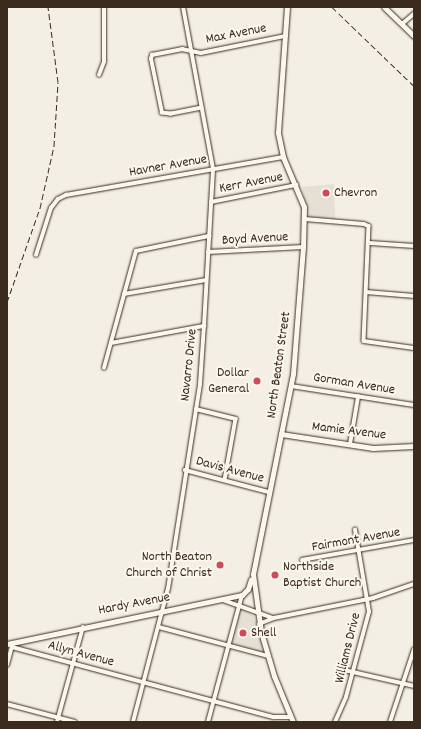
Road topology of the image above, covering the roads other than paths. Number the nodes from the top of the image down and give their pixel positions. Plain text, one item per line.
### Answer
1 (104, 7) edge
2 (183, 7) edge
3 (287, 7) edge
4 (384, 7) edge
5 (414, 14) edge
6 (402, 24) junction
7 (285, 36) junction
8 (414, 36) edge
9 (191, 51) junction
10 (99, 75) dead end
11 (202, 108) junction
12 (283, 157) junction
13 (213, 169) junction
14 (296, 185) junction
15 (211, 202) junction
16 (305, 219) junction
17 (209, 236) junction
18 (370, 243) junction
19 (414, 246) edge
20 (303, 248) junction
21 (208, 252) junction
22 (36, 255) dead end
23 (206, 280) junction
24 (366, 292) junction
25 (124, 294) junction
26 (414, 296) edge
27 (204, 326) junction
28 (111, 343) junction
29 (414, 348) edge
30 (104, 368) dead end
31 (291, 386) junction
32 (358, 397) junction
33 (414, 405) edge
34 (196, 409) junction
35 (281, 434) junction
36 (350, 444) junction
37 (414, 446) edge
38 (185, 470) junction
39 (225, 480) junction
40 (269, 492) junction
41 (355, 530) dead end
42 (414, 540) edge
43 (358, 551) junction
44 (302, 560) dead end
45 (253, 574) junction
46 (414, 584) edge
47 (242, 595) junction
48 (220, 599) junction
49 (368, 599) junction
50 (239, 606) junction
51 (164, 610) junction
52 (257, 613) junction
53 (274, 618) junction
54 (259, 624) junction
55 (83, 626) junction
56 (159, 627) junction
57 (10, 644) edge
58 (229, 646) junction
59 (414, 650) edge
60 (268, 656) junction
61 (74, 663) junction
62 (7, 665) edge
63 (340, 669) dead end
64 (354, 672) junction
65 (145, 682) junction
66 (403, 684) junction
67 (414, 686) edge
68 (214, 700) junction
69 (7, 704) edge
70 (58, 718) junction
71 (292, 720) edge
72 (57, 722) edge
73 (75, 722) edge
74 (133, 722) edge
75 (208, 722) edge
76 (335, 722) edge
77 (390, 722) edge

1 - 10 street
2 - 9 street, Navarro Drive
3 - 7 main road, North Beaton Street
4 - 6 main road
5 - 6 street
6 - 8 main road
7 - 9 street, Max Avenue
7 - 12 main road, North Beaton Street
9 - 11 street, Navarro Drive
9 - 11 street, Max Avenue
11 - 13 street, Navarro Drive
12 - 13 street, Havner Avenue
12 - 14 main road, North Beaton Street
13 - 15 street, Navarro Drive
13 - 22 street, Havner Avenue
14 - 15 street, Kerr Avenue
14 - 16 main road, North Beaton Street
15 - 17 street, Navarro Drive
16 - 18 street
16 - 20 main road, North Beaton Street
17 - 21 street, Navarro Drive
17 - 25 street
18 - 19 street
18 - 24 street
20 - 21 street, Boyd Avenue
20 - 31 main road, North Beaton Street
21 - 23 street, Navarro Drive
23 - 25 street
23 - 27 street, Navarro Drive
24 - 26 street
24 - 29 street
25 - 28 street
27 - 28 street
27 - 34 street, Navarro Drive
28 - 30 street
31 - 32 street, Gorman Avenue
31 - 35 main road, North Beaton Street
32 - 33 street, Gorman Avenue
32 - 36 street
34 - 38 street, Navarro Drive
34 - 39 street
35 - 36 main road, Mamie Avenue
35 - 40 main road, North Beaton Street
36 - 37 main road, Mamie Avenue
38 - 39 street, Davis Avenue
38 - 51 street, Navarro Drive
39 - 40 street, Davis Avenue
40 - 45 main road, North Beaton Street
41 - 43 street, Williams Drive
42 - 43 street, Fairmont Avenue
43 - 44 street, Fairmont Avenue
43 - 49 street, Williams Drive
45 - 47 main road
45 - 52 main road, North Beaton Street
46 - 49 street
47 - 48 main road, Hardy Avenue
47 - 50 street
48 - 50 street
48 - 51 main road, Hardy Avenue
49 - 53 street
49 - 64 street, Williams Drive
50 - 52 street
50 - 58 street
51 - 55 main road, Hardy Avenue
51 - 56 street, Navarro Drive
52 - 53 street
52 - 54 main road, North Beaton Street
53 - 54 street
54 - 60 main road, North Beaton Street
55 - 57 main road, Hardy Avenue
55 - 61 street
56 - 58 street
56 - 65 street, Navarro Drive
57 - 61 street, Allyn Avenue
57 - 62 street
58 - 60 street
58 - 68 street
59 - 66 street
60 - 71 main road, North Beaton Street
61 - 65 street, Allyn Avenue
61 - 70 street
63 - 64 street
64 - 66 street
64 - 76 street, Williams Drive
65 - 68 street, Allyn Avenue
65 - 74 street, Navarro Drive
66 - 67 street
66 - 77 street
68 - 71 street, Allyn Avenue
68 - 75 street
69 - 70 street
70 - 72 street
70 - 73 street

